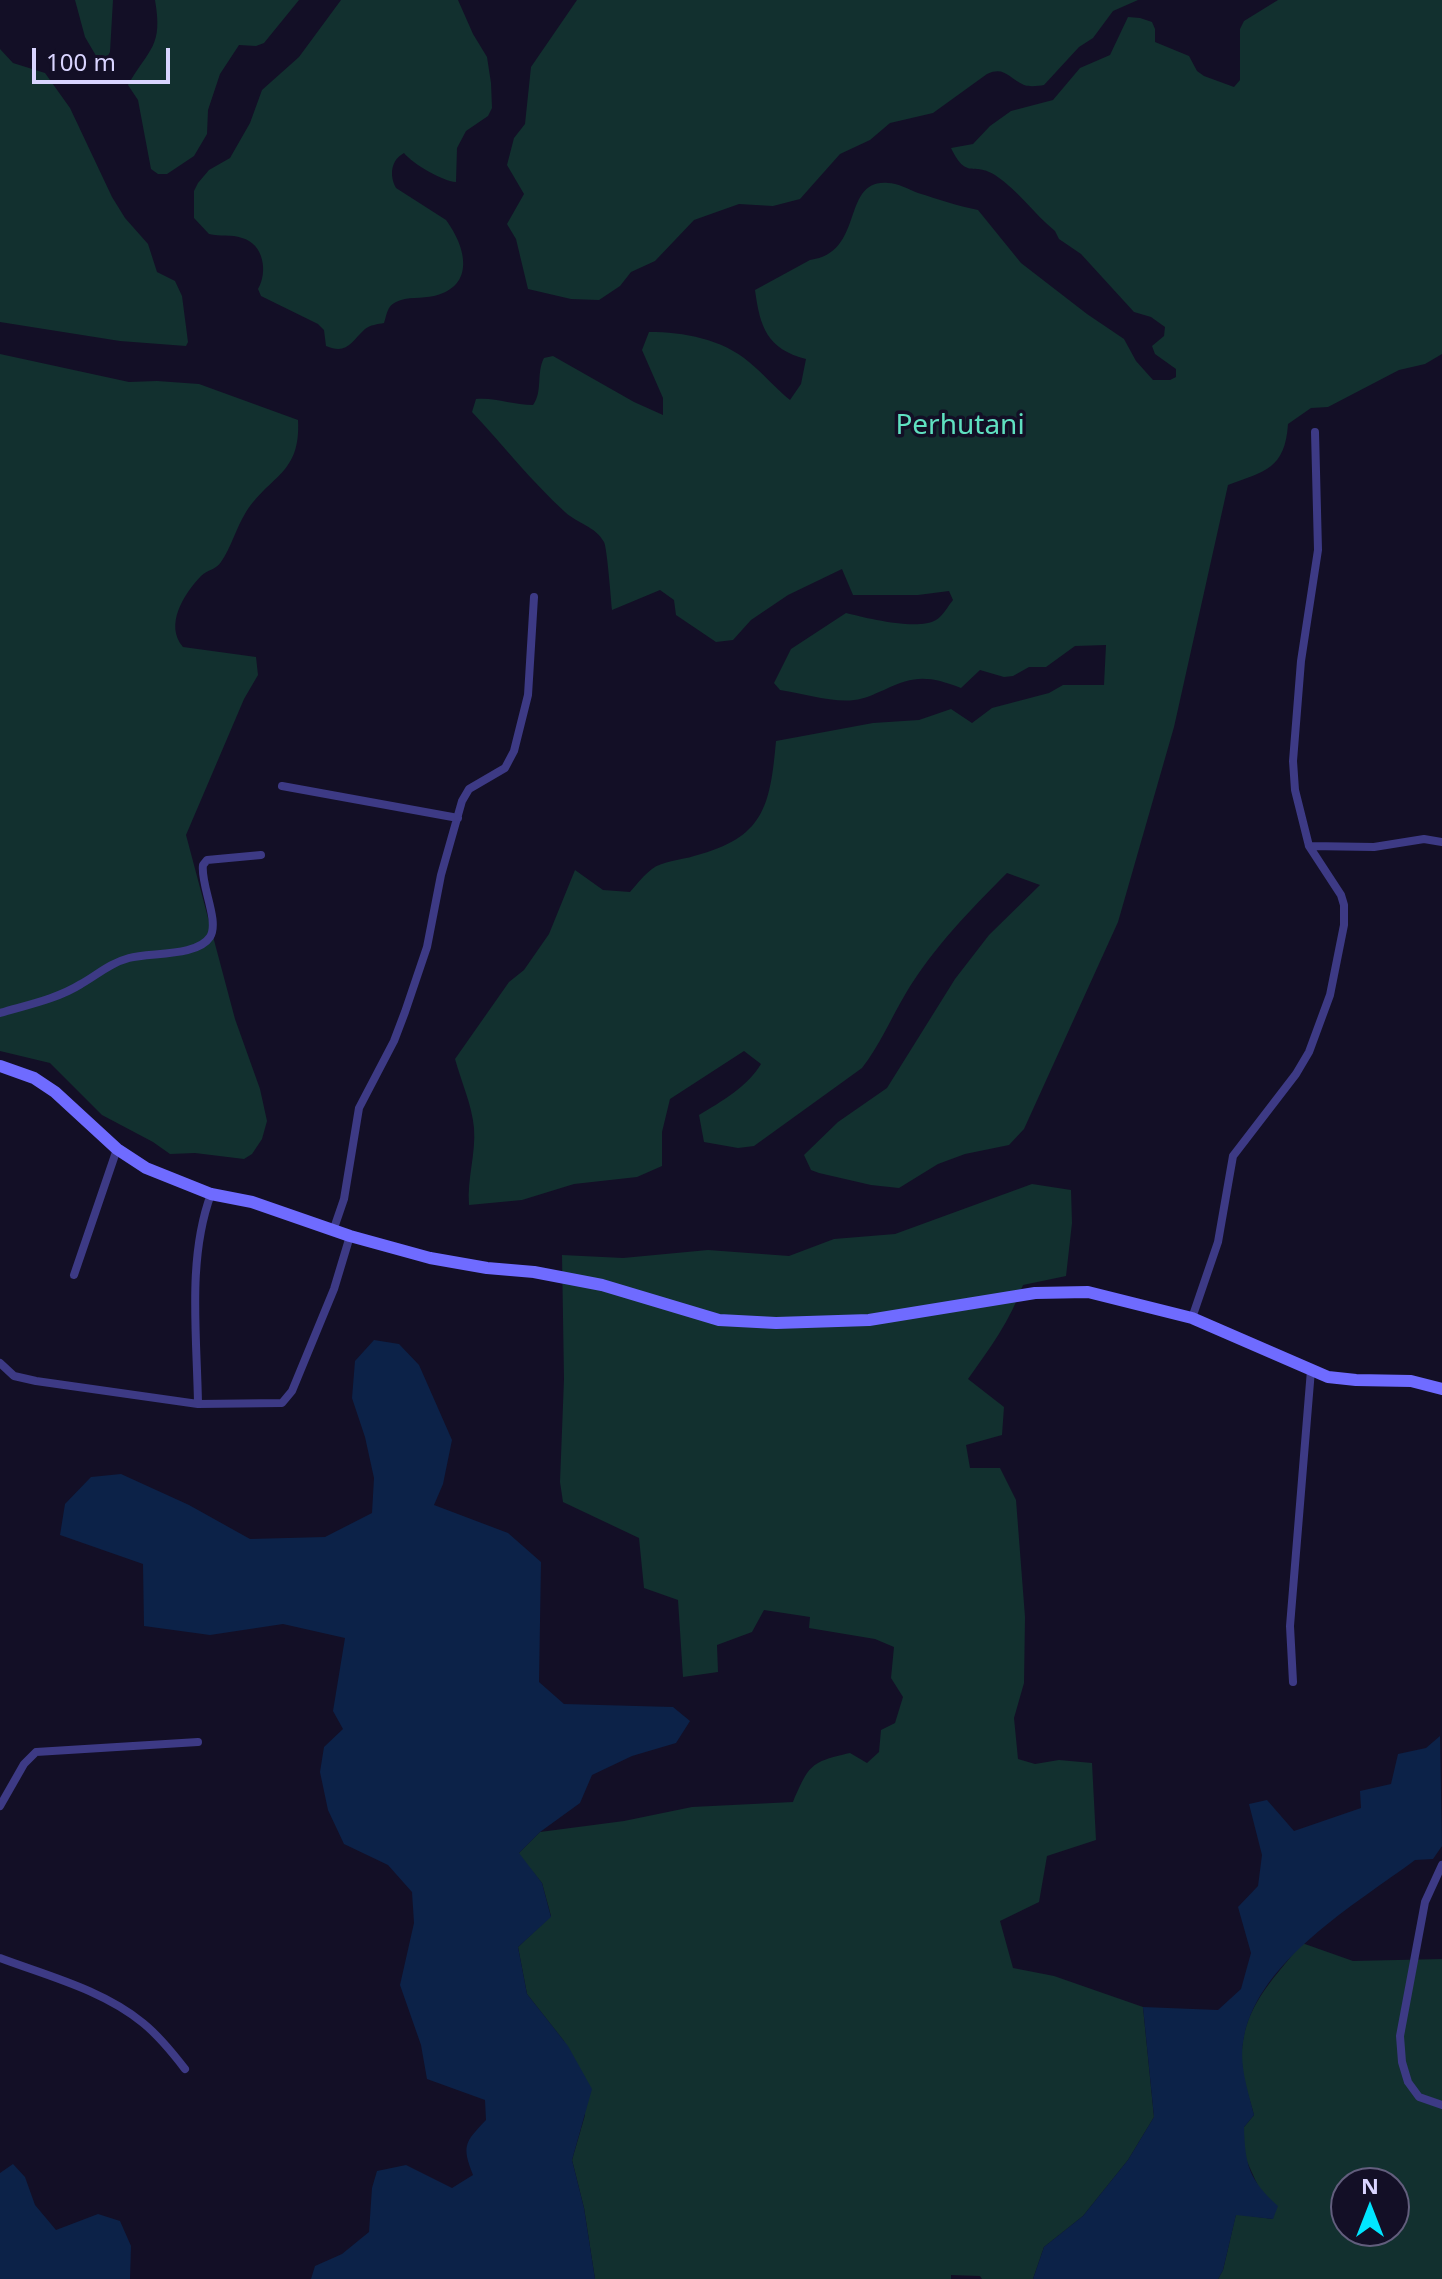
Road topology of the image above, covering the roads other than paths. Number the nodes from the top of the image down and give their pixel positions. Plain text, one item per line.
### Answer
1 (1315, 432) dead end
2 (534, 597) dead end
3 (282, 786) dead end
4 (458, 818) junction
5 (1442, 842) edge
6 (1309, 846) junction
7 (261, 855) dead end
8 (0, 1013) edge
9 (0, 1066) edge
10 (117, 1149) junction
11 (211, 1194) junction
12 (333, 1231) junction
13 (350, 1236) junction
14 (74, 1275) dead end
15 (1192, 1318) junction
16 (0, 1363) edge
17 (1311, 1370) junction
18 (1442, 1389) edge
19 (198, 1404) junction
20 (1293, 1682) dead end
21 (198, 1742) dead end
22 (0, 1806) edge
23 (1442, 1865) edge
24 (0, 1958) edge
25 (185, 2069) dead end
26 (1442, 2105) edge

1 - 6 street
2 - 4 street
3 - 4 street
4 - 12 street
5 - 6 street
6 - 15 street
7 - 8 street
9 - 10 street
10 - 11 street
10 - 14 street
11 - 12 street
11 - 19 street
12 - 13 street
13 - 15 street
13 - 19 street
15 - 17 street
16 - 19 street
17 - 18 street
17 - 20 street
21 - 22 street
23 - 26 street
24 - 25 street

